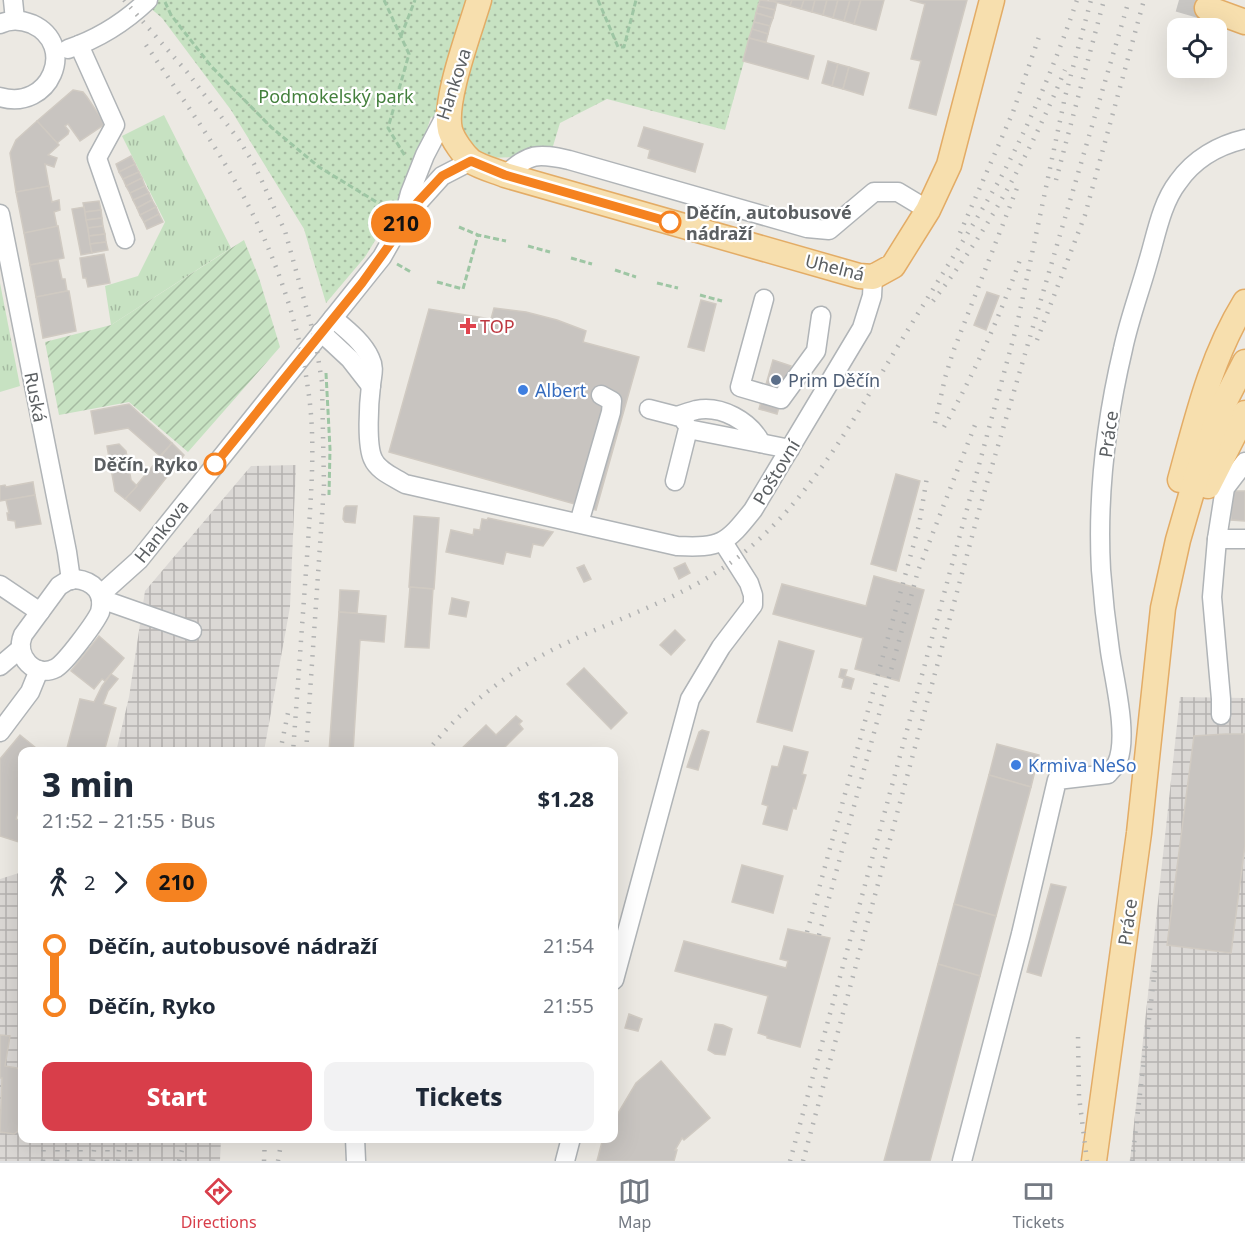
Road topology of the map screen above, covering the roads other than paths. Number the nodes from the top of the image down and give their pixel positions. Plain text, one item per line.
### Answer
1 (13, 0) edge
2 (148, 0) edge
3 (479, 0) edge
4 (992, 0) edge
5 (1207, 8) tunnel mouth
6 (8, 22) edge
7 (1245, 22) edge
8 (79, 45) junction
9 (55, 53) junction
10 (1, 100) edge
11 (448, 111) junction
12 (1245, 139) edge
13 (471, 161) junction
14 (505, 175) junction
15 (928, 210) junction
16 (0, 214) edge
17 (396, 215) junction
18 (124, 239) dead end
19 (873, 277) junction
20 (764, 299) dead end
21 (1245, 302) edge
22 (821, 316) dead end
23 (333, 318) junction
24 (321, 333) junction
25 (1245, 362) edge
26 (371, 386) junction
27 (601, 395) dead end
28 (649, 409) dead end
29 (1245, 413) edge
30 (682, 423) junction
31 (790, 449) junction
32 (1245, 462) edge
33 (675, 481) dead end
34 (579, 523) junction
35 (1217, 539) junction
36 (1245, 539) edge
37 (1178, 540) junction
38 (723, 542) junction
39 (71, 580) junction
40 (0, 585) edge
41 (101, 597) junction
42 (1163, 608) junction
43 (40, 612) junction
44 (192, 631) dead end
45 (20, 649) junction
46 (0, 666) edge
47 (39, 670) junction
48 (1221, 715) dead end
49 (0, 732) edge
50 (618, 962) edge
51 (355, 1143) edge
52 (570, 1143) edge
53 (356, 1161) edge
54 (565, 1161) edge
55 (962, 1161) edge
56 (1094, 1161) edge

1 - 6 street
2 - 8 street
3 - 11 main road, Hankova
4 - 15 main road
5 - 7 main road
6 - 9 street
8 - 9 street
8 - 18 street
9 - 10 street
11 - 13 main road
11 - 17 street, Hankova
12 - 55 street, Práce
13 - 14 main road, Uhelná
13 - 17 street
14 - 15 street
14 - 19 main road, Uhelná
15 - 19 main road
16 - 39 street, Ruská
17 - 23 street, Hankova
19 - 31 street, Poštovní
20 - 22 street
21 - 42 main road
23 - 24 street, Hankova
23 - 26 street
24 - 26 street
24 - 41 street, Hankova
25 - 37 main road, Práce
26 - 34 street
27 - 34 street
28 - 30 street
29 - 37 main road
30 - 31 street
30 - 33 street
31 - 38 street, Poštovní
32 - 35 street
34 - 38 street
35 - 36 street
35 - 48 street
37 - 42 main road, Práce
38 - 50 street
39 - 41 street
39 - 43 street
40 - 43 street
41 - 44 street
41 - 47 street
42 - 56 main road, Práce
43 - 45 street
45 - 46 street
45 - 47 street
47 - 49 street
51 - 53 street
52 - 54 street

